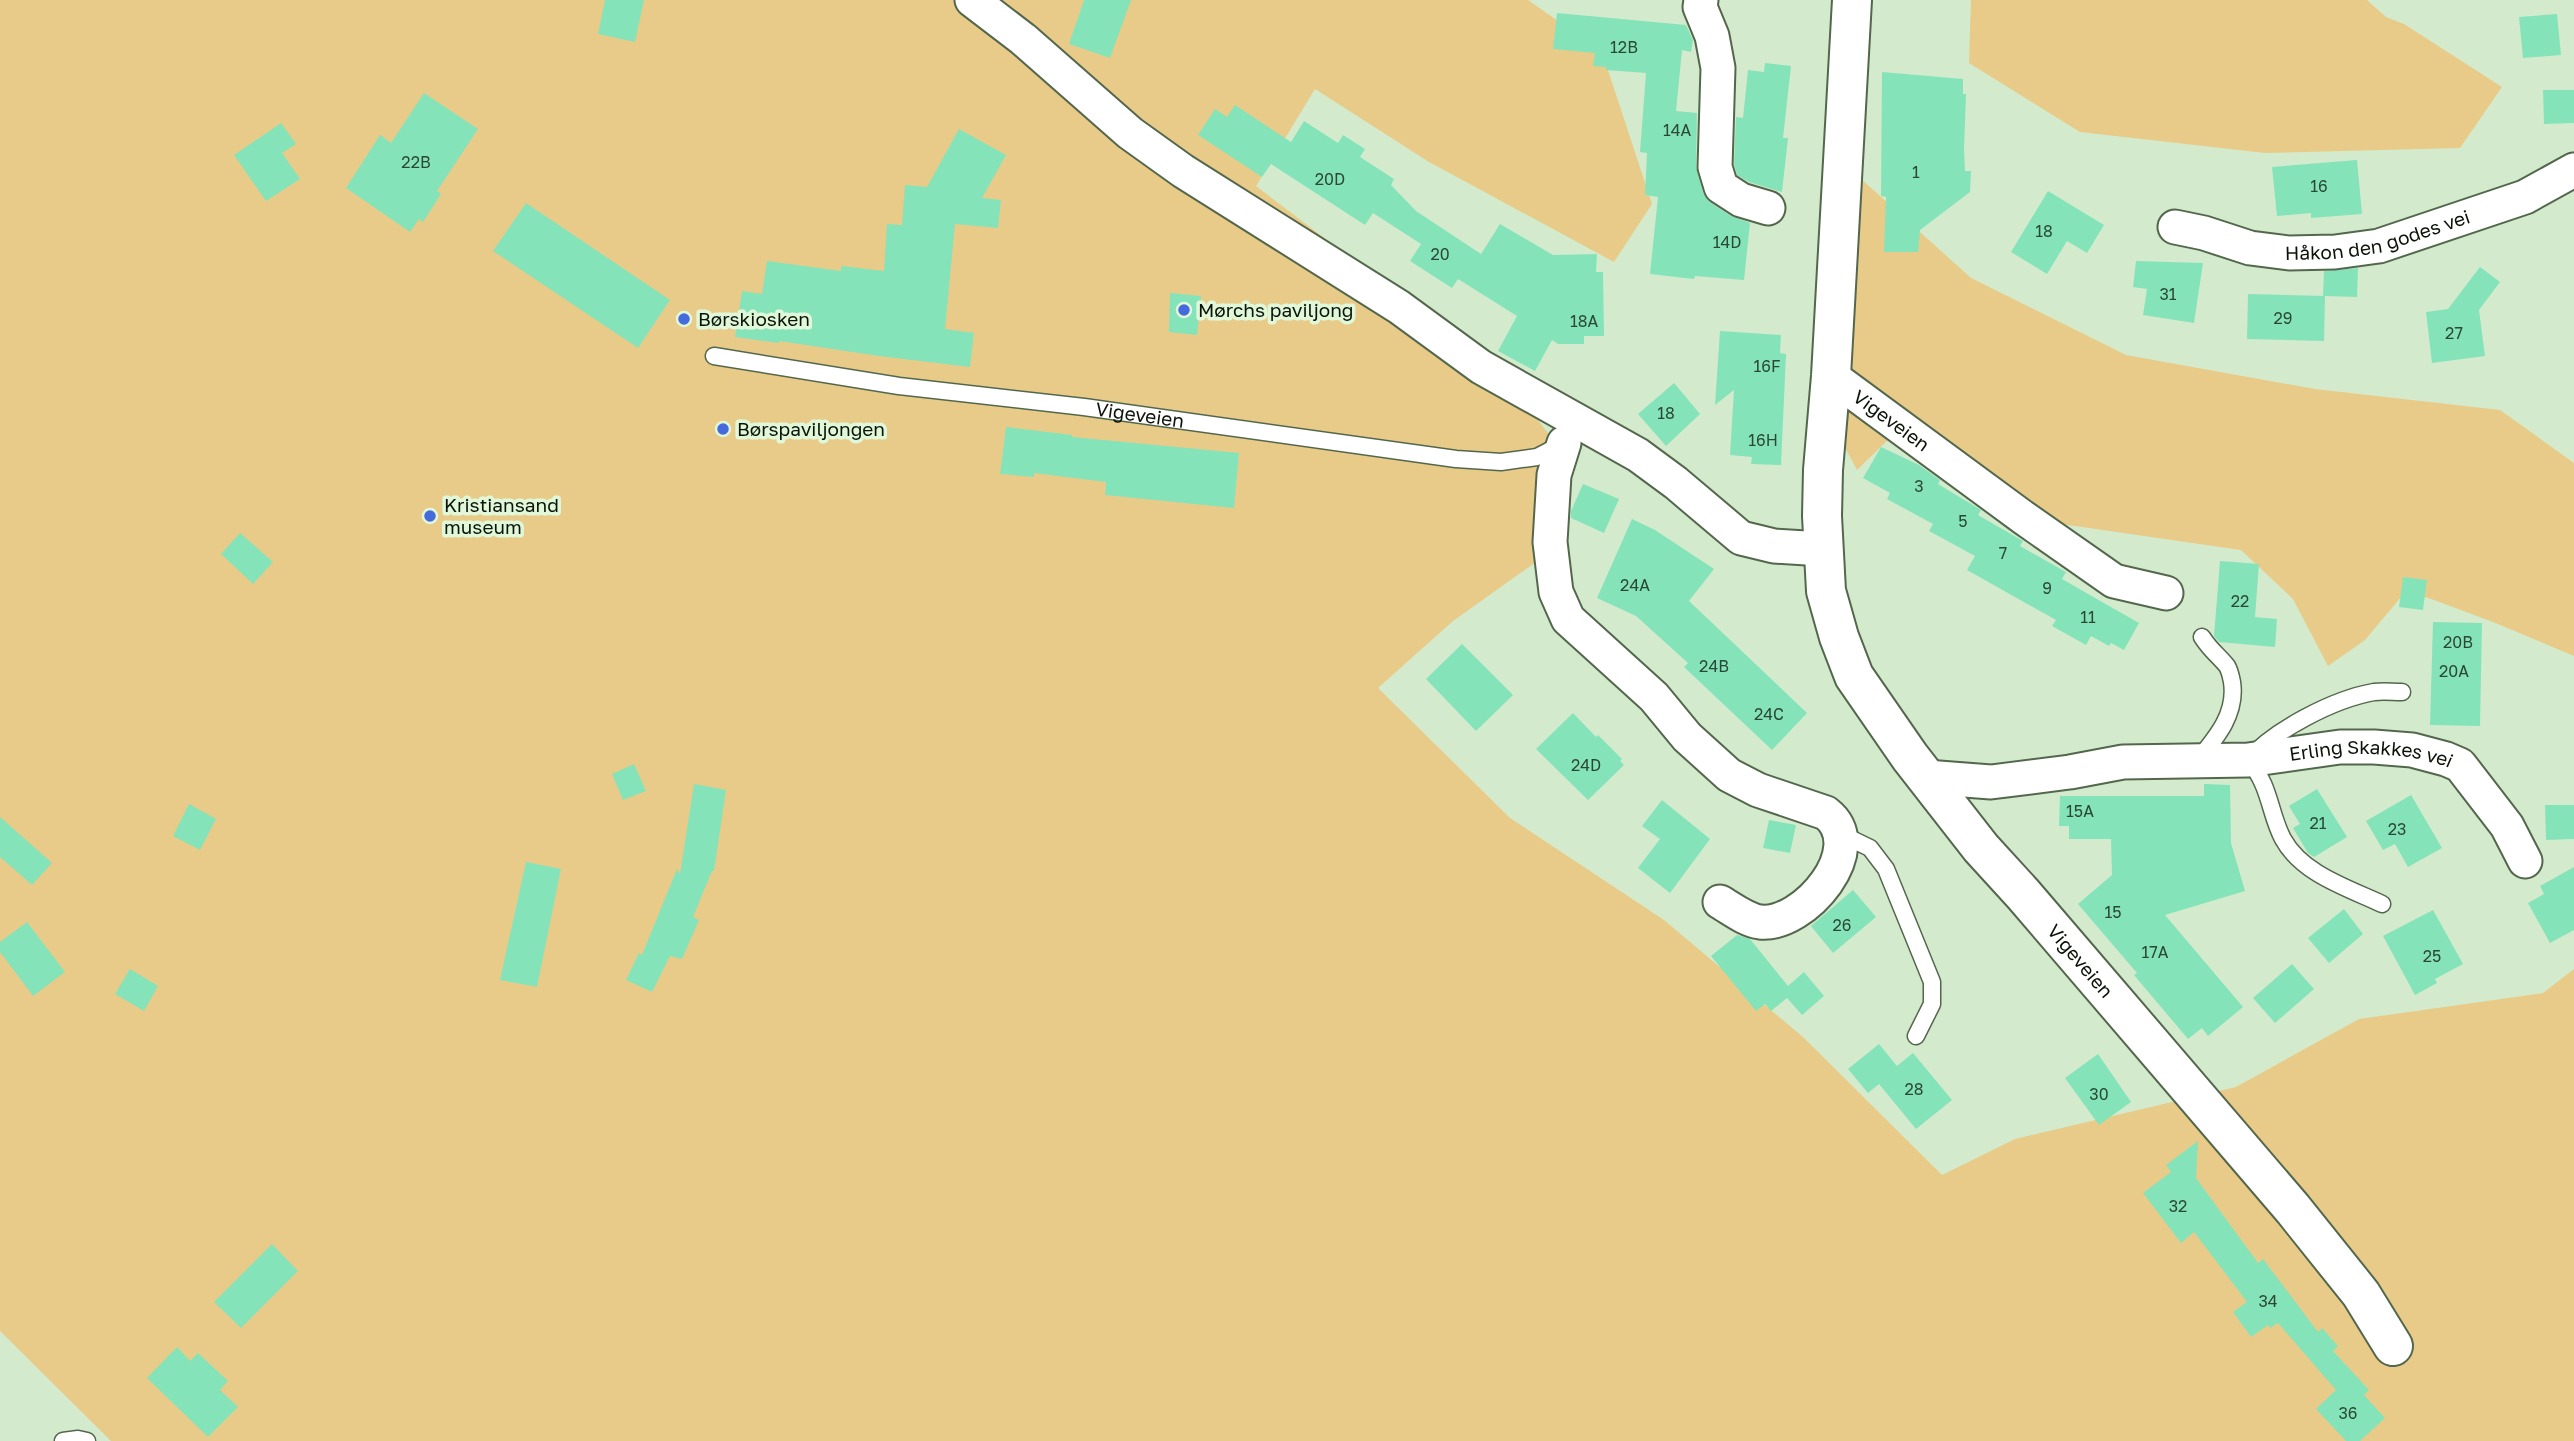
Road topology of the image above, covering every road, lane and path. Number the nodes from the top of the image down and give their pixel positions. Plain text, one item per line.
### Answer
1 (972, 0) edge
2 (1701, 0) edge
3 (1852, 0) edge
4 (2574, 170) edge
5 (1768, 208) dead end
6 (2175, 227) dead end
7 (714, 356) dead end
8 (1831, 376) junction
9 (1593, 428) junction
10 (1564, 443) junction
11 (1824, 549) junction
12 (2166, 593) dead end
13 (2202, 637) dead end
14 (2402, 692) dead end
15 (2248, 760) junction
16 (2195, 762) junction
17 (1926, 777) junction
18 (1841, 834) junction
19 (2525, 861) dead end
20 (1720, 902) dead end
21 (2382, 904) dead end
22 (1916, 1036) dead end
23 (2393, 1346) dead end
24 (63, 1441) edge
25 (87, 1441) edge

1 - 9 street
2 - 5 street
3 - 8 street, Vigeveien
4 - 6 street, Håkon den godes vei
7 - 10 lane, Vigeveien
8 - 11 street, Vigeveien
8 - 12 street, Vigeveien
9 - 10 lane, Vigeveien
9 - 11 street
10 - 18 street
11 - 17 street, Vigeveien
13 - 16 lane
14 - 15 lane, Erling Skakkes vei
15 - 16 street, Erling Skakkes vei
15 - 19 street, Erling Skakkes vei
15 - 21 lane, Erling Skakkes vei
16 - 17 street, Erling Skakkes vei
17 - 23 street, Vigeveien
18 - 20 street
18 - 22 lane
24 - 25 lane

